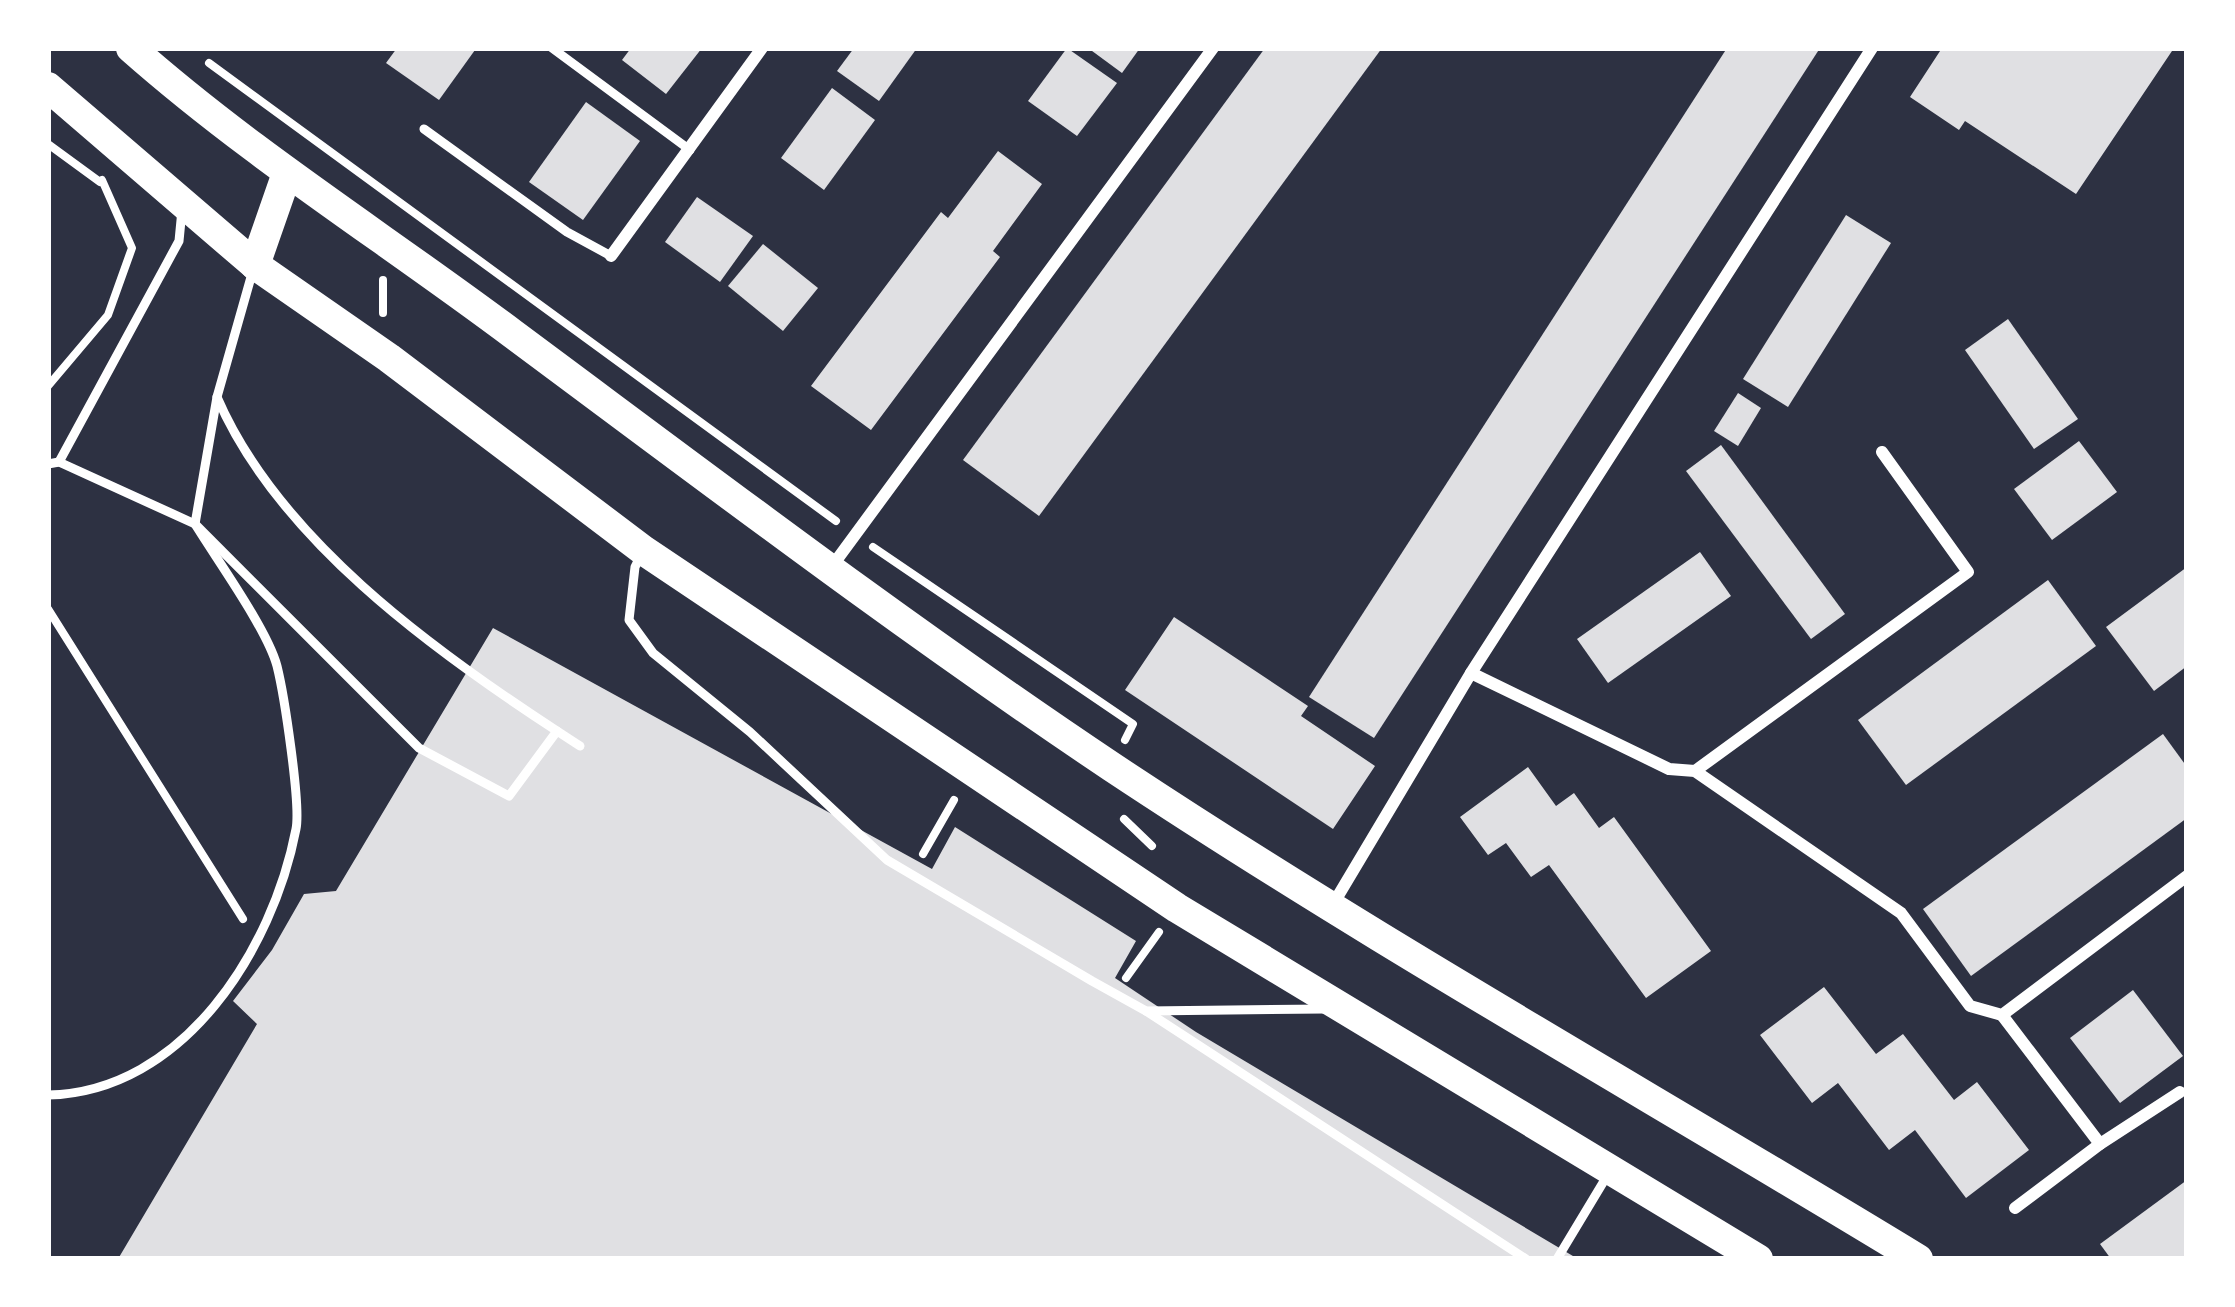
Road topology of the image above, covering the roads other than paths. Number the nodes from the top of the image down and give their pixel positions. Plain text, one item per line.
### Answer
1 (130, 48) edge
2 (552, 48) edge
3 (762, 48) edge
4 (1213, 48) edge
5 (1873, 48) edge
6 (48, 87) edge
7 (424, 129) dead end
8 (691, 150) junction
9 (286, 176) junction
10 (182, 208) junction
11 (611, 256) joint
12 (255, 265) junction
13 (218, 397) junction
14 (1882, 452) dead end
15 (54, 463) edge
16 (195, 524) junction
17 (643, 550) junction
18 (830, 570) junction
19 (1471, 674) junction
20 (556, 731) junction
21 (580, 746) dead end
22 (1695, 771) junction
23 (2187, 876) edge
24 (1331, 907) junction
25 (1336, 1009) junction
26 (1146, 1011) junction
27 (2002, 1015) junction
28 (2180, 1092) dead end
29 (48, 1095) edge
30 (2100, 1144) junction
31 (1610, 1172) junction
32 (2015, 1208) dead end
33 (1526, 1259) edge
34 (1558, 1259) edge
35 (1758, 1259) edge
36 (1918, 1259) edge

1 - 9 main road
2 - 8 lane
3 - 8 street
4 - 18 street
5 - 19 street
6 - 10 main road
7 - 11 lane
8 - 11 street
9 - 12 main road
9 - 18 main road
10 - 12 main road
10 - 15 lane
12 - 13 lane
12 - 17 main road
13 - 16 lane
13 - 20 lane
14 - 22 street
15 - 16 lane
16 - 20 lane
16 - 29 lane
17 - 25 main road
17 - 26 lane
18 - 24 main road
19 - 22 street
19 - 24 street
20 - 21 lane
22 - 27 street
23 - 27 street
24 - 36 main road
25 - 26 lane
25 - 31 main road
26 - 33 lane
27 - 30 street
28 - 30 street
30 - 32 street
31 - 34 lane
31 - 35 main road

